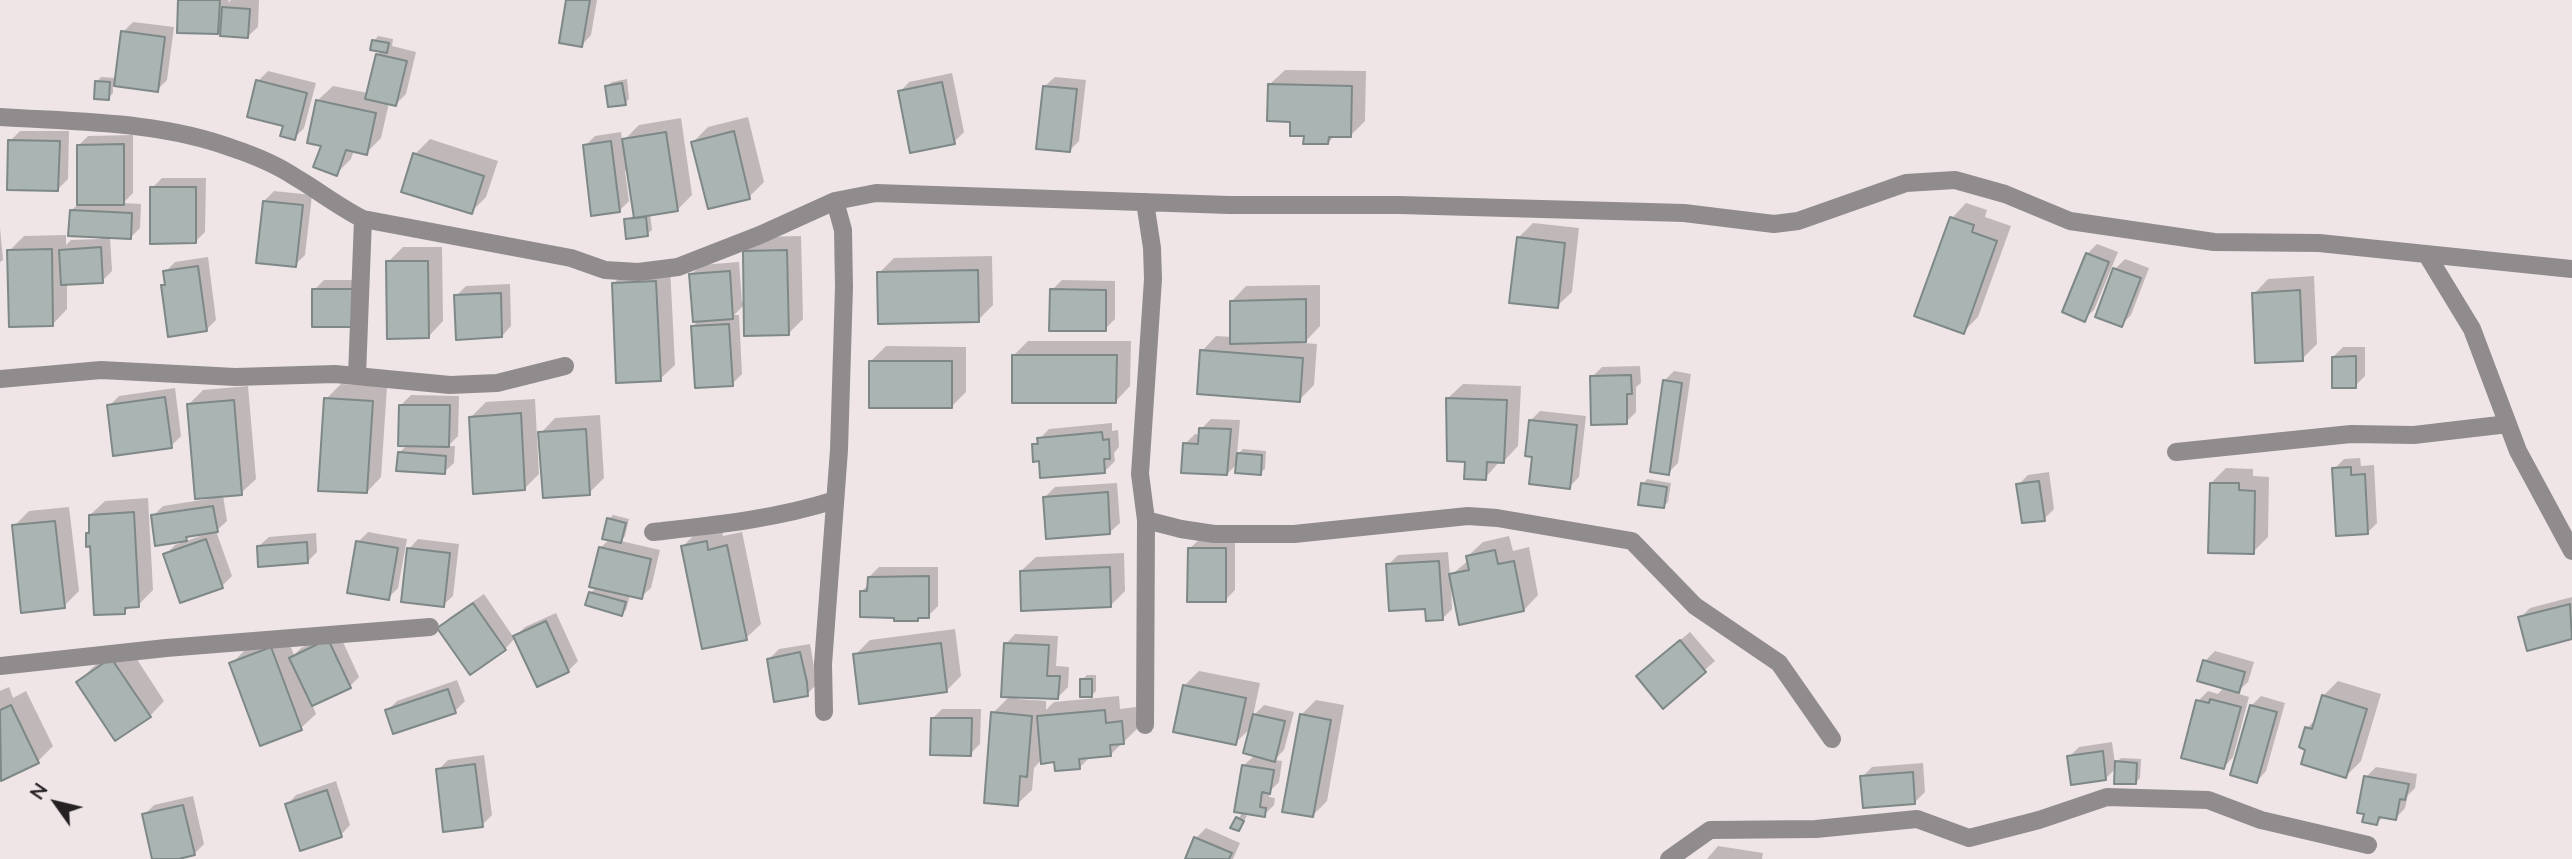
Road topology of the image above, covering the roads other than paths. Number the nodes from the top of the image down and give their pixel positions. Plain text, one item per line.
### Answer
1 (0, 117) edge
2 (835, 201) junction
3 (1144, 202) junction
4 (363, 219) junction
5 (2427, 255) junction
6 (2572, 269) edge
7 (565, 366) dead end
8 (357, 376) junction
9 (0, 379) edge
10 (2508, 424) junction
11 (2176, 452) dead end
12 (835, 500) junction
13 (1146, 520) junction
14 (653, 533) dead end
15 (2572, 551) edge
16 (430, 627) dead end
17 (0, 666) edge
18 (824, 712) dead end
19 (1145, 725) dead end
20 (1832, 739) dead end
21 (2368, 845) dead end
22 (1669, 859) edge

1 - 4 street
2 - 3 street
2 - 4 street
2 - 12 street
3 - 5 street
3 - 13 street
4 - 8 street
5 - 6 street
5 - 10 street
7 - 8 street
8 - 9 street
10 - 11 street
10 - 15 street
12 - 14 street
12 - 18 street
13 - 19 street
13 - 20 street
16 - 17 street
21 - 22 street

